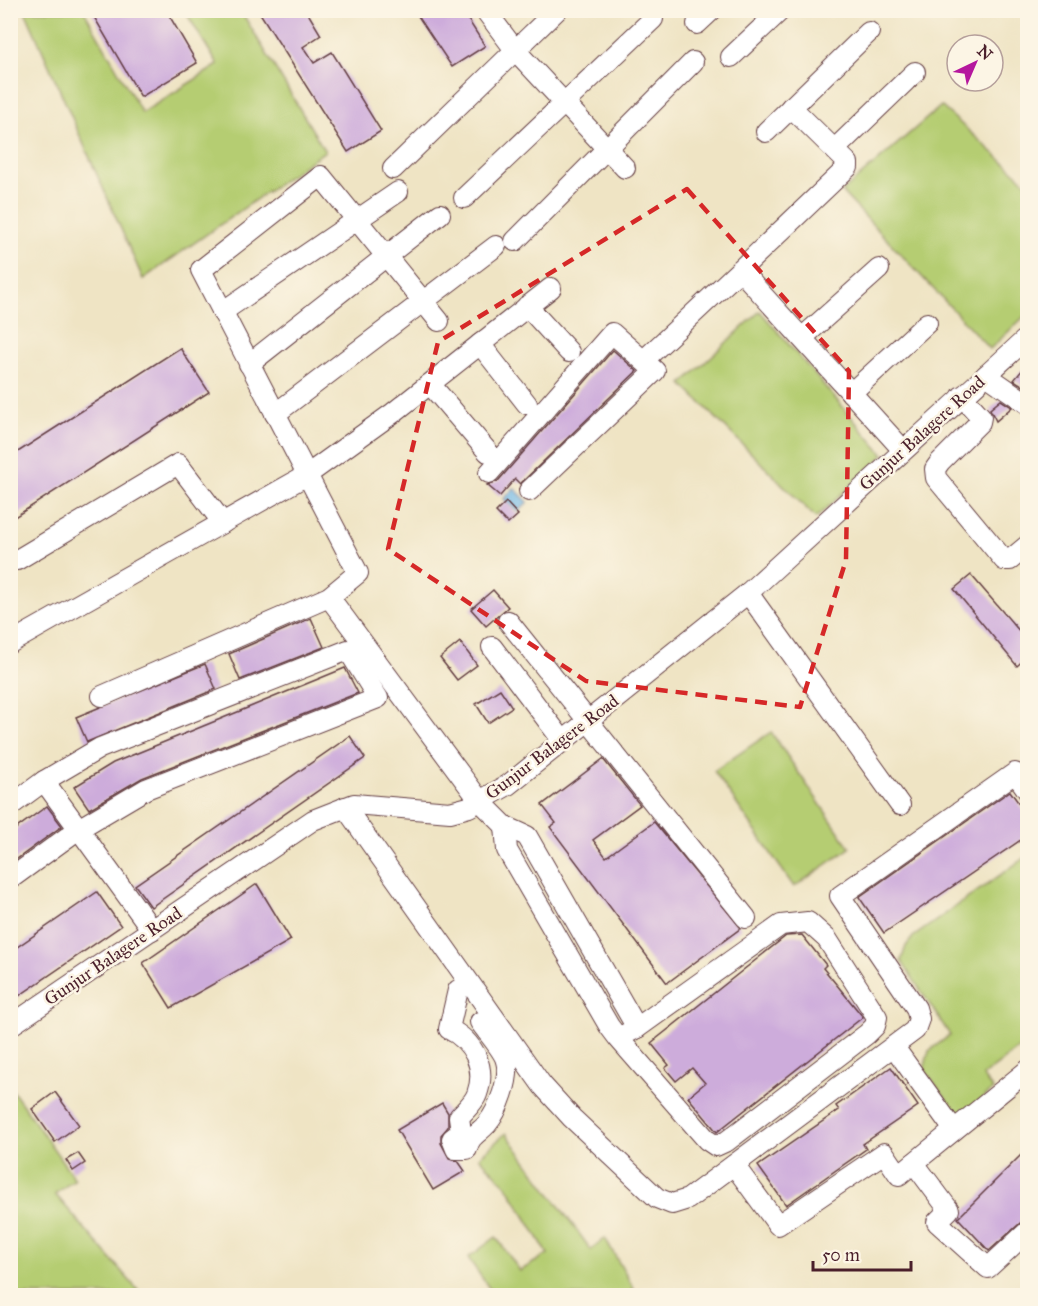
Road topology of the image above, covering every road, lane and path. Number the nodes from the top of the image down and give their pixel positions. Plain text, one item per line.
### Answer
1 (485, 10) edge
2 (556, 10) edge
3 (712, 10) edge
4 (781, 10) edge
5 (653, 19) dead end
6 (697, 24) dead end
7 (869, 32) dead end
8 (515, 50) junction
9 (731, 57) dead end
10 (693, 62) dead end
11 (915, 72) dead end
12 (564, 103) junction
13 (792, 107) junction
14 (766, 132) dead end
15 (607, 149) junction
16 (835, 149) junction
17 (625, 168) dead end
18 (393, 169) dead end
19 (398, 192) dead end
20 (464, 198) dead end
21 (440, 214) dead end
22 (357, 220) junction
23 (386, 256) junction
24 (879, 269) dead end
25 (740, 270) junction
26 (551, 288) dead end
27 (423, 302) junction
28 (527, 306) junction
29 (222, 312) junction
30 (439, 321) dead end
31 (927, 323) dead end
32 (1028, 337) edge
33 (802, 338) junction
34 (480, 344) junction
35 (569, 351) dead end
36 (644, 360) junction
37 (249, 364) junction
38 (986, 375) junction
39 (430, 384) junction
40 (851, 393) junction
41 (962, 396) junction
42 (527, 404) dead end
43 (1028, 404) edge
44 (275, 414) junction
45 (903, 450) junction
46 (488, 452) dead end
47 (489, 473) dead end
48 (307, 475) junction
49 (529, 491) dead end
50 (223, 523) junction
51 (1028, 546) edge
52 (17, 560) dead end
53 (748, 593) junction
54 (329, 597) junction
55 (508, 621) dead end
56 (10, 643) edge
57 (492, 647) dead end
58 (102, 696) dead end
59 (588, 722) junction
60 (563, 741) junction
61 (44, 781) junction
62 (1028, 791) edge
63 (480, 801) junction
64 (900, 805) dead end
65 (10, 806) edge
66 (341, 809) junction
67 (505, 826) junction
68 (80, 828) junction
69 (10, 879) edge
70 (746, 918) dead end
71 (152, 930) junction
72 (458, 990) junction
73 (10, 1026) edge
74 (637, 1028) junction
75 (618, 1038) junction
76 (894, 1047) junction
77 (1028, 1070) edge
78 (954, 1130) junction
79 (914, 1163) junction
80 (734, 1165) junction
81 (1028, 1231) edge

1 - 8 street
2 - 8 street
3 - 6 street
4 - 9 street
5 - 12 street
7 - 13 street
8 - 12 street
8 - 18 street
10 - 15 street
11 - 16 street
12 - 15 street
12 - 20 street
13 - 14 street
13 - 16 street
15 - 17 street
15 - 27 street
16 - 25 street
19 - 22 street
21 - 23 street
22 - 23 street
22 - 29 street
22 - 29 street
23 - 27 street
23 - 37 street
24 - 33 street
25 - 33 street
25 - 36 street
26 - 28 street
27 - 30 street
27 - 44 street
28 - 34 street
28 - 35 street
29 - 37 street
31 - 40 street
32 - 38 street, Gunjur Balagere Road
33 - 40 street
34 - 39 street
34 - 42 street
36 - 47 street
36 - 49 street
37 - 44 street
38 - 41 street, Gunjur Balagere Road
38 - 43 street
39 - 46 street
39 - 48 street
40 - 45 street
41 - 45 street, Gunjur Balagere Road
41 - 51 street
44 - 48 street
45 - 53 street, Gunjur Balagere Road
48 - 50 street
48 - 54 street
50 - 52 street
50 - 56 street
53 - 59 street, Gunjur Balagere Road
53 - 64 street
54 - 58 street
54 - 63 street
55 - 59 street
57 - 60 street
59 - 60 street, Gunjur Balagere Road
59 - 70 street
60 - 63 street, Gunjur Balagere Road
61 - 65 street
61 - 68 street
61 - 68 street
62 - 76 street
63 - 66 street, Gunjur Balagere Road
63 - 67 street
66 - 71 street, Gunjur Balagere Road
66 - 72 street
66 - 80 street
67 - 74 street
67 - 75 street
68 - 69 street
68 - 71 street
71 - 73 street, Gunjur Balagere Road
72 - 72 street
74 - 75 street
74 - 75 street
76 - 78 street
76 - 80 street
77 - 78 street
78 - 79 street
79 - 80 street
79 - 81 street

